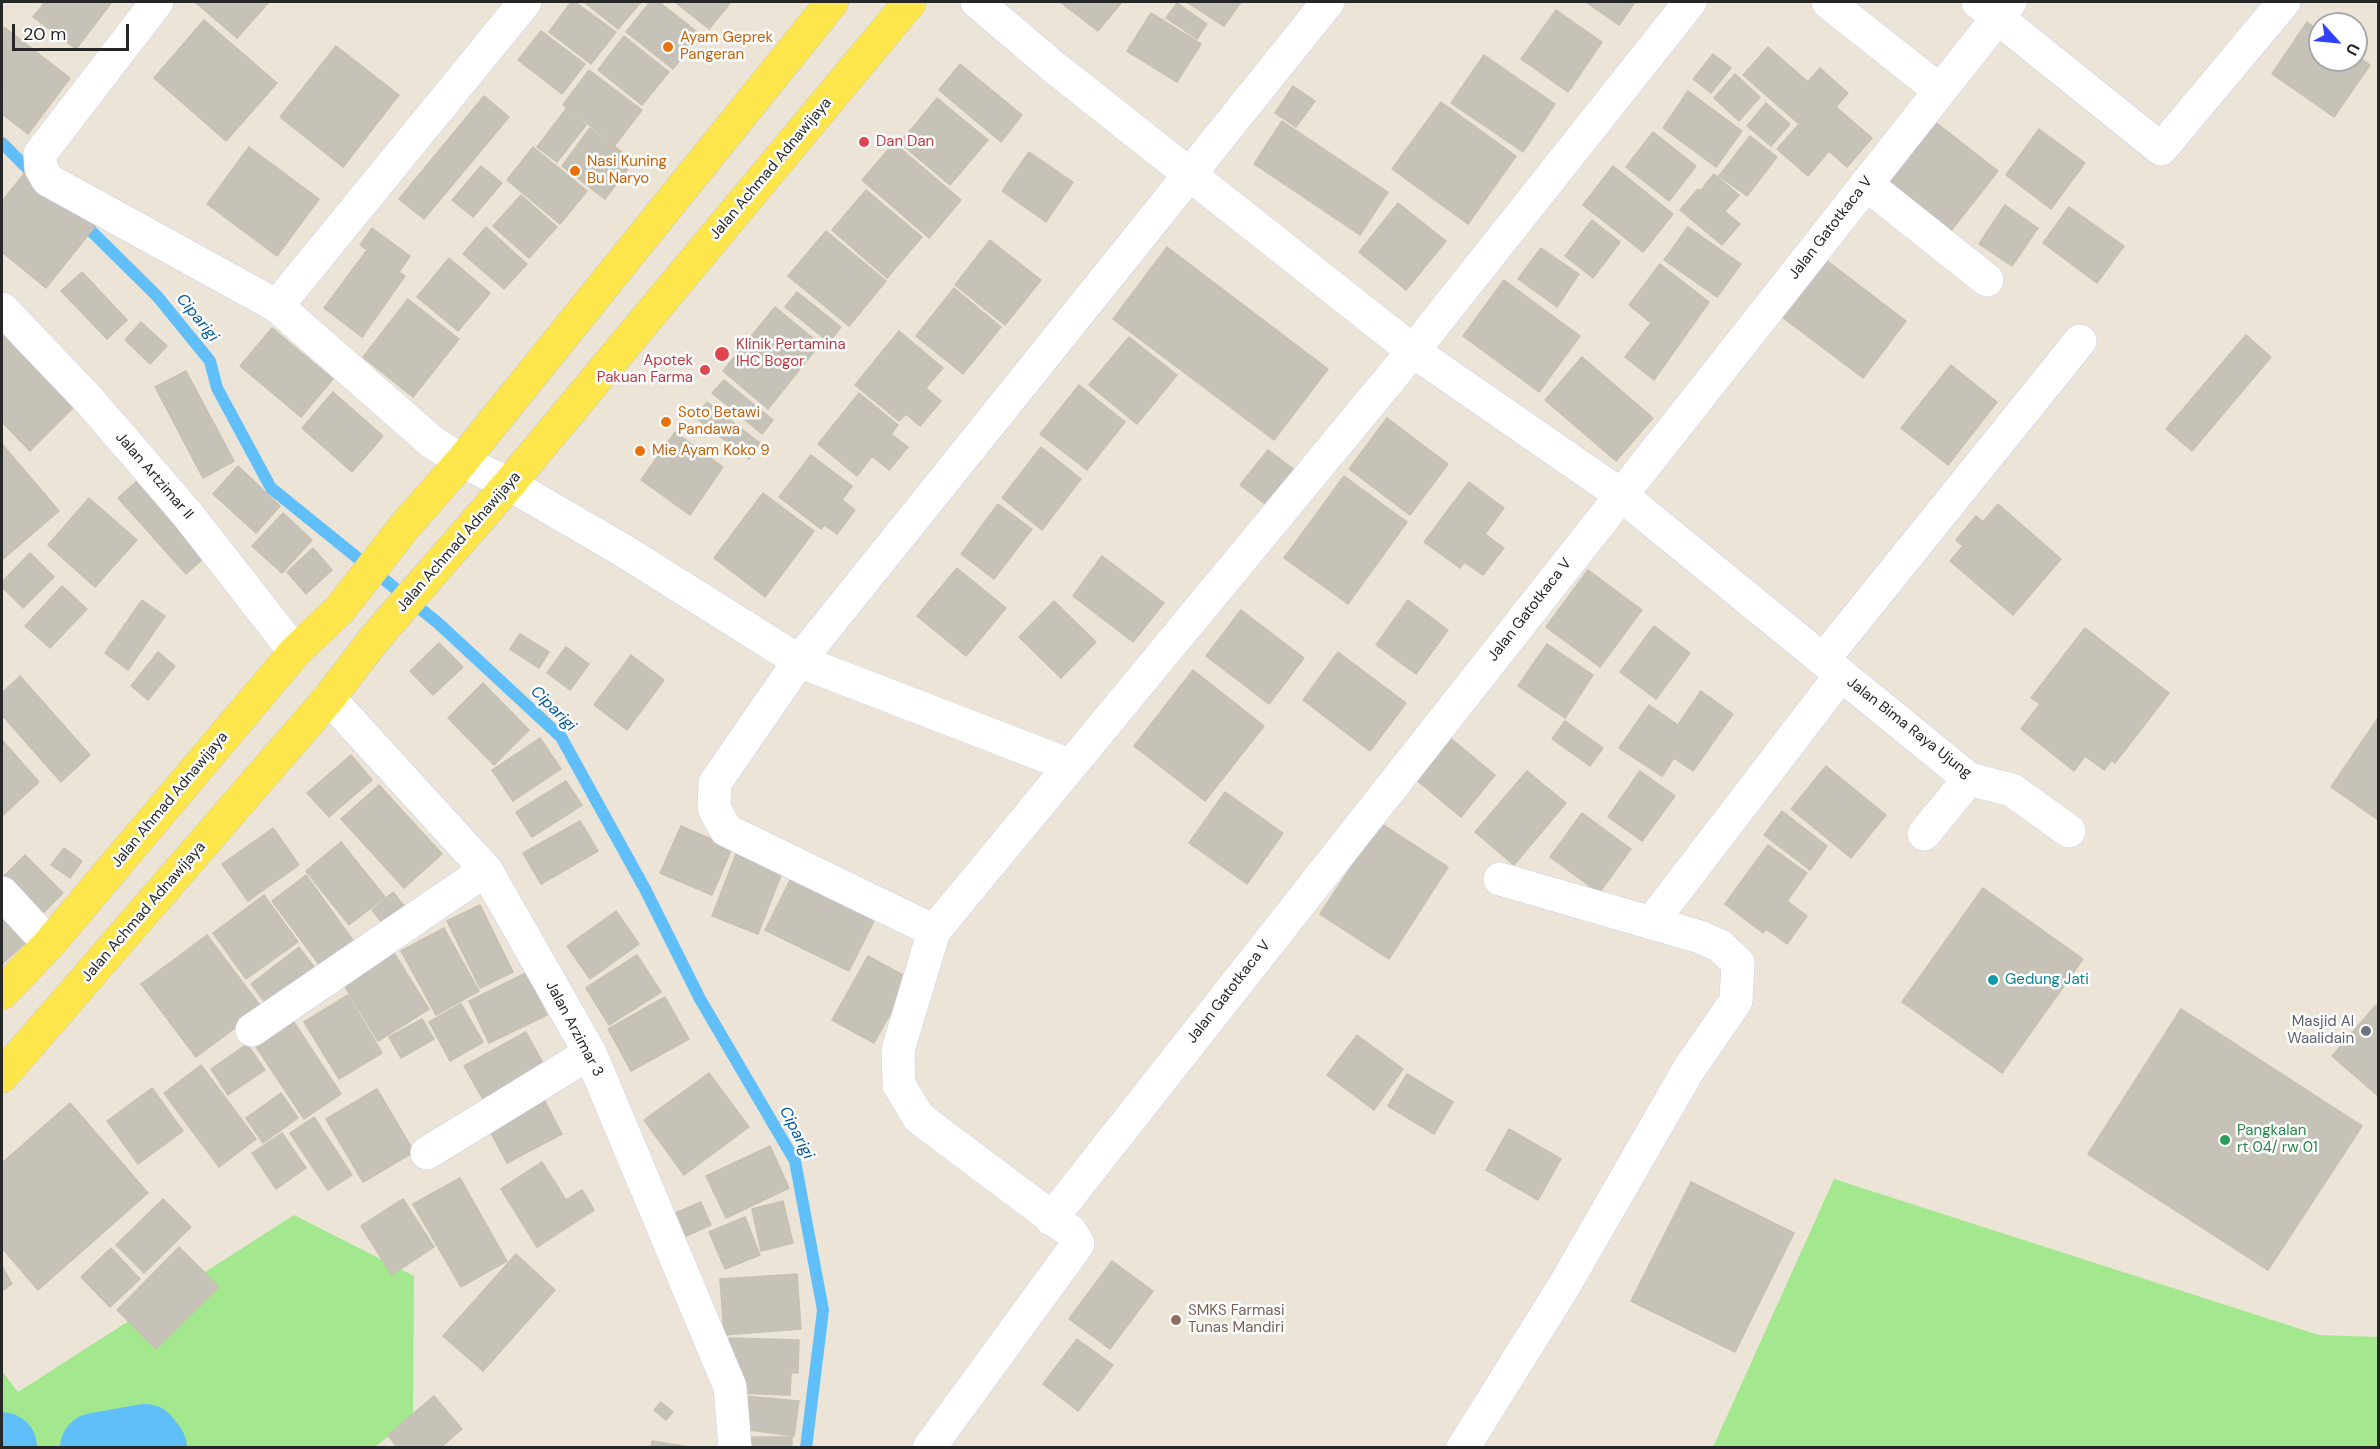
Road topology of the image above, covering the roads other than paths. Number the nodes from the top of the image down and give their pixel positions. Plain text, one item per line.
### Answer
1 (157, 2) edge
2 (525, 2) edge
3 (832, 2) edge
4 (910, 2) edge
5 (977, 2) edge
6 (1328, 2) edge
7 (1690, 2) edge
8 (1828, 2) edge
9 (2284, 2) edge
10 (1995, 7) edge
11 (1939, 90) junction
12 (1188, 172) junction
13 (1866, 184) junction
14 (1987, 279) dead end
15 (276, 306) junction
16 (2, 309) edge
17 (2080, 341) dead end
18 (1413, 351) junction
19 (462, 461) junction
20 (509, 484) junction
21 (1621, 495) junction
22 (305, 642) junction
23 (799, 661) junction
24 (355, 664) junction
25 (1832, 667) junction
26 (329, 698) junction
27 (1069, 765) junction
28 (1969, 779) junction
29 (2068, 831) dead end
30 (1924, 834) dead end
31 (486, 870) junction
32 (1500, 879) dead end
33 (2, 893) edge
34 (1651, 923) junction
35 (934, 931) junction
36 (49, 944) junction
37 (2, 993) edge
38 (252, 1030) dead end
39 (590, 1053) junction
40 (2, 1076) edge
41 (427, 1154) dead end
42 (1051, 1219) junction
43 (735, 1448) edge
44 (929, 1448) edge
45 (1463, 1448) edge

1 - 15 street
2 - 15 street
3 - 19 main road
4 - 20 main road, Jalan Achmad Adnawijaya
5 - 12 street, Jalan Bima Raya Ujung
6 - 12 street
7 - 18 street
8 - 11 street
9 - 10 street
10 - 11 street, Jalan Gatotkaca V
11 - 13 street, Jalan Gatotkaca V
12 - 18 street, Jalan Bima Raya Ujung
12 - 23 street
13 - 14 street
13 - 21 street, Jalan Gatotkaca V
15 - 19 street
16 - 22 street, Jalan Artzimar II
17 - 25 street
18 - 21 street, Jalan Bima Raya Ujung
18 - 27 street
19 - 20 street
19 - 22 main road, Jalan Ahmad Adnawijaya
20 - 23 street
20 - 24 main road, Jalan Achmad Adnawijaya
21 - 25 street, Jalan Bima Raya Ujung
21 - 42 street, Jalan Gatotkaca V
22 - 24 main road
22 - 36 main road, Jalan Ahmad Adnawijaya
23 - 27 street
23 - 35 street
24 - 26 main road, Jalan Achmad Adnawijaya
25 - 28 street, Jalan Bima Raya Ujung
25 - 34 street
26 - 31 street, Jalan Arzimar 3
26 - 40 main road, Jalan Achmad Adnawijaya
27 - 35 street
28 - 29 street, Jalan Bima Raya Ujung
28 - 30 street
31 - 38 street
31 - 39 street, Jalan Arzimar 3
32 - 34 street
33 - 36 street
34 - 45 street
35 - 42 street
36 - 37 main road, Jalan Ahmad Adnawijaya
39 - 41 street
39 - 43 street, Jalan Arzimar 3
42 - 44 street

